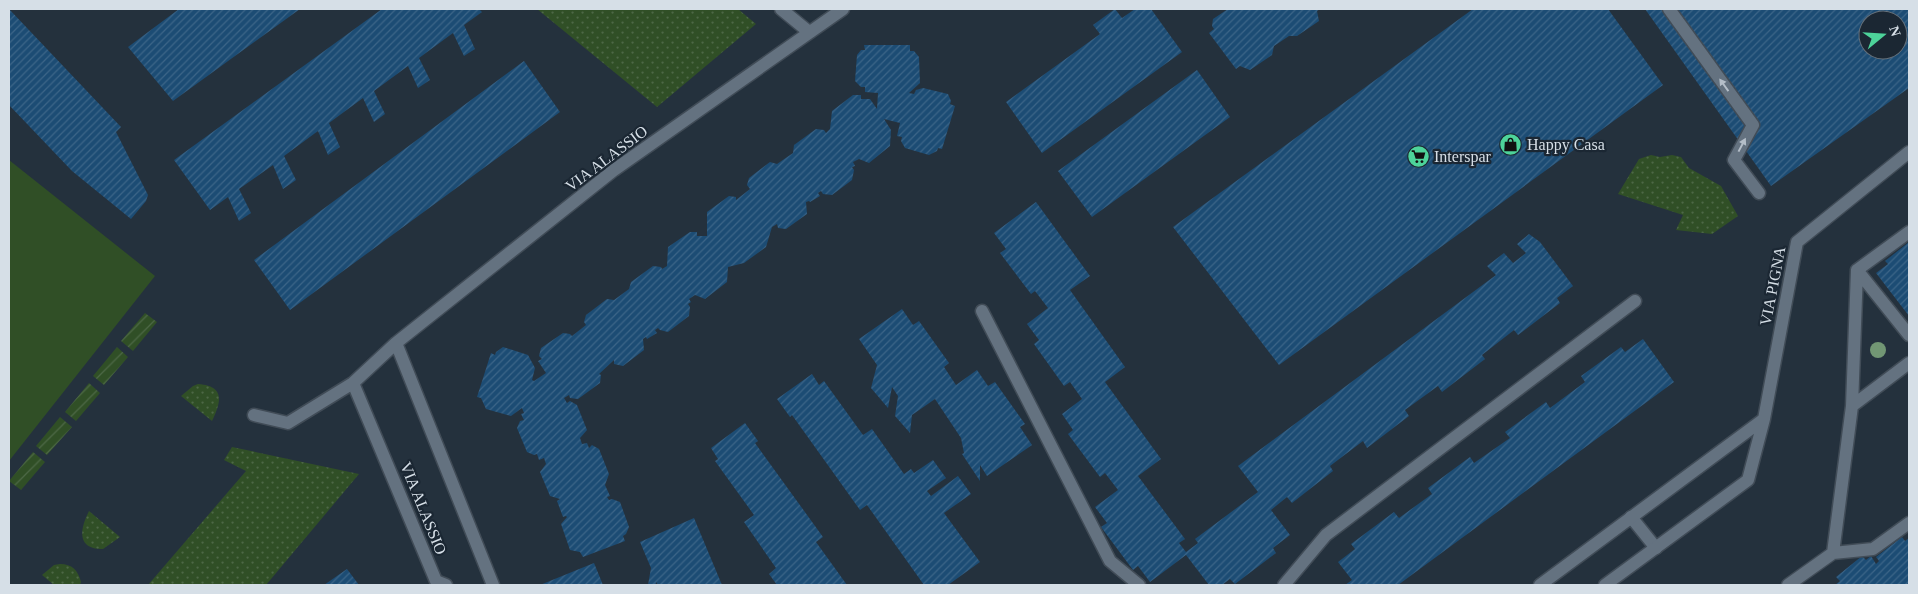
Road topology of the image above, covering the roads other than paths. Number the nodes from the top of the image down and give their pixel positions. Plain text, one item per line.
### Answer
1 (781, 9) edge
2 (843, 9) edge
3 (1669, 9) edge
4 (809, 32) junction
5 (1909, 152) edge
6 (1759, 193) dead end
7 (1909, 232) edge
8 (1857, 270) junction
9 (1635, 301) dead end
10 (982, 311) dead end
11 (1909, 336) edge
12 (396, 343) junction
13 (1909, 363) edge
14 (353, 383) junction
15 (1852, 406) junction
16 (254, 416) dead end
17 (1764, 419) junction
18 (1632, 517) junction
19 (1909, 523) edge
20 (1656, 548) junction
21 (1833, 553) junction
22 (446, 585) edge
23 (493, 585) edge
24 (1139, 585) edge
25 (1284, 585) edge
26 (1540, 585) edge
27 (1605, 585) edge
28 (1788, 585) edge

1 - 4 street
2 - 4 street, VIA ALASSIO
6 -> 3 street
4 - 12 street, VIA ALASSIO
5 - 17 street, VIA PIGNA
7 - 8 street
8 - 11 street
8 - 15 street
9 - 25 street
10 - 24 street
12 - 14 street, VIA ALASSIO
12 - 23 street
13 - 15 street
14 - 16 street, VIA ALASSIO
14 - 22 street, VIA ALASSIO
15 - 21 street
17 - 18 street
17 - 20 street, VIA PIGNA
18 - 20 street
18 - 26 street
19 - 21 street
20 - 27 street, VIA PIGNA
21 - 28 street

